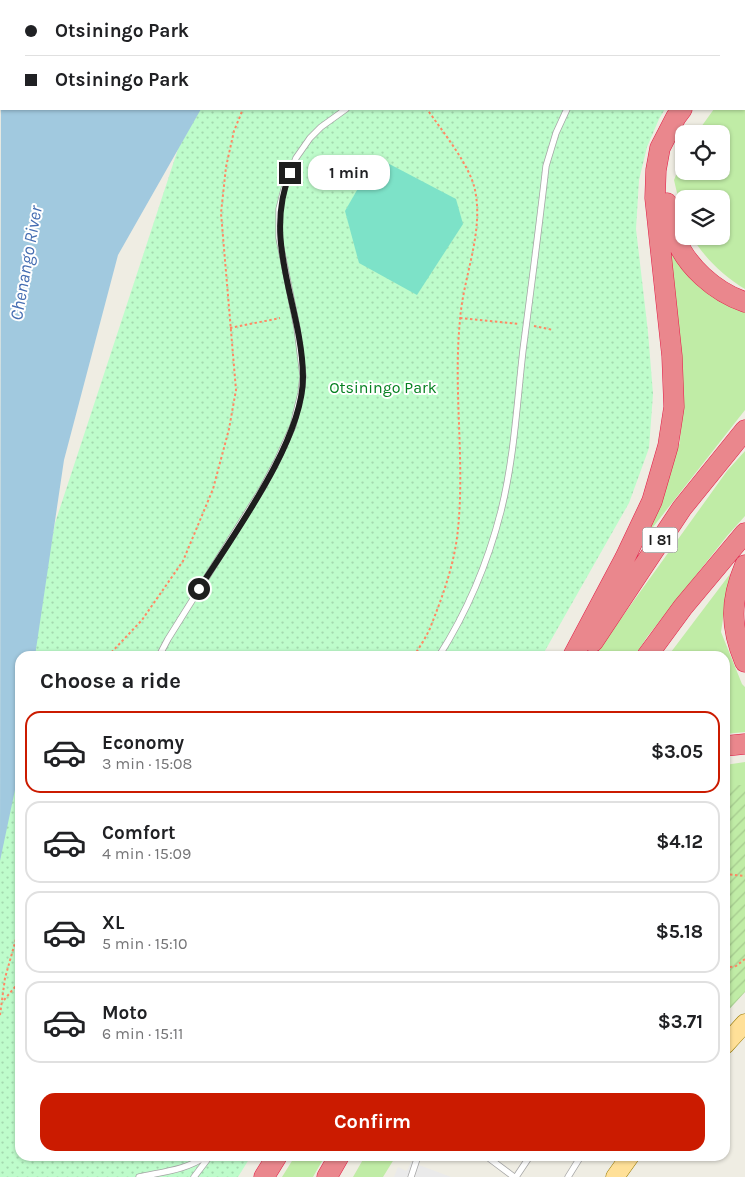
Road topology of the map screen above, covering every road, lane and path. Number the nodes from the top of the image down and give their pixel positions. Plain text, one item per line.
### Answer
1 (243, 110) edge
2 (345, 110) edge
3 (428, 110) edge
4 (567, 110) edge
5 (681, 110) edge
6 (696, 110) edge
7 (745, 302) edge
8 (280, 318) dead end
9 (460, 318) junction
10 (526, 325) junction
11 (230, 328) junction
12 (553, 330) dead end
13 (745, 430) edge
14 (745, 533) edge
15 (745, 565) edge
16 (113, 651) edge
17 (162, 651) edge
18 (417, 651) edge
19 (442, 651) edge
20 (576, 651) edge
21 (586, 651) edge
22 (652, 651) edge
23 (745, 662) edge
24 (745, 744) edge
25 (730, 746) edge
26 (730, 874) edge
27 (745, 876) edge
28 (15, 943) edge
29 (745, 959) edge
30 (730, 967) edge
31 (15, 987) edge
32 (3, 1002) junction
33 (0, 1016) edge
34 (745, 1023) edge
35 (730, 1040) edge
36 (198, 1161) edge
37 (206, 1161) edge
38 (274, 1161) edge
39 (337, 1161) edge
40 (416, 1161) edge
41 (493, 1161) edge
42 (526, 1161) edge
43 (578, 1161) edge
44 (626, 1161) edge
45 (139, 1177) edge
46 (194, 1177) edge
47 (264, 1177) edge
48 (327, 1177) edge
49 (411, 1177) edge
50 (515, 1177) edge
51 (568, 1177) edge
52 (615, 1177) edge

1 - 11 path
2 - 17 lane
3 - 9 path
4 - 10 lane
5 - 20 highway
6 - 7 highway
8 - 11 path
9 - 10 path
9 - 18 path
10 - 12 path
10 - 19 lane
11 - 16 path
13 - 21 highway, I 81
14 - 22 highway
15 - 23 highway
24 - 25 highway
26 - 27 path
28 - 32 path
29 - 30 path
31 - 32 path
32 - 33 path
34 - 35 main road
36 - 45 lane
37 - 46 lane
38 - 47 highway
39 - 48 highway
40 - 49 lane
41 - 50 lane
42 - 50 lane
43 - 51 lane
44 - 52 main road

